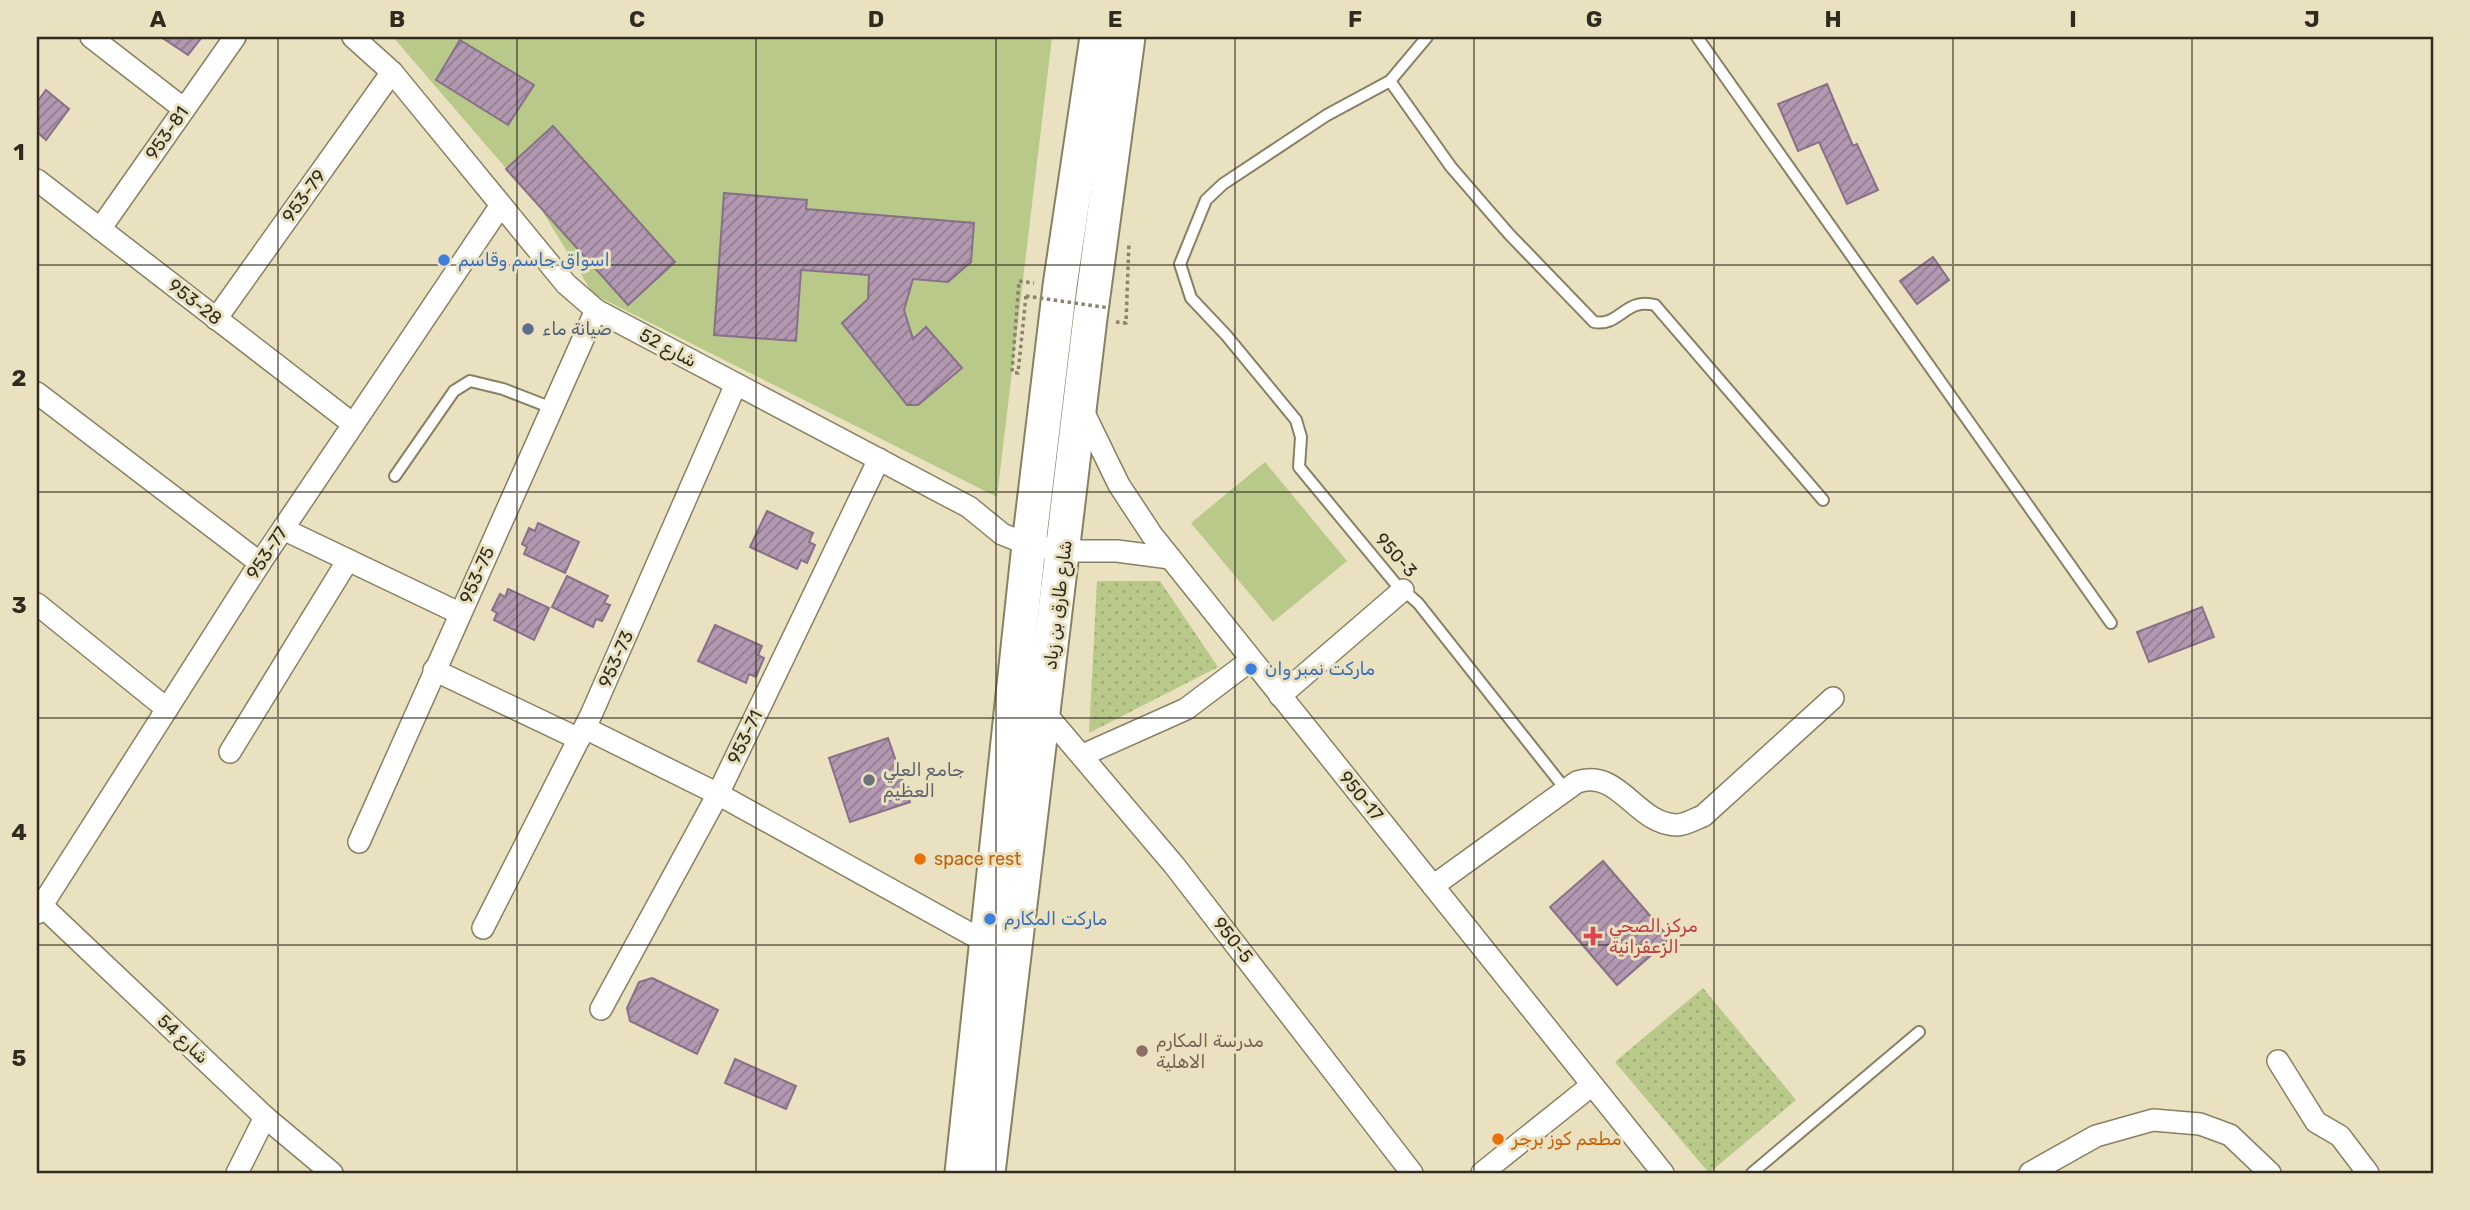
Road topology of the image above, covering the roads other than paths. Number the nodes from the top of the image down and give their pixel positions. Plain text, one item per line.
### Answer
1 (91, 37) edge
2 (235, 37) edge
3 (354, 37) edge
4 (1097, 37) edge
5 (1128, 37) edge
6 (1427, 37) edge
7 (1697, 37) edge
8 (392, 72) junction
9 (1390, 81) junction
10 (184, 109) junction
11 (37, 180) edge
12 (502, 205) junction
13 (100, 229) junction
14 (596, 310) junction
15 (216, 319) junction
16 (736, 384) junction
17 (37, 393) edge
18 (1080, 404) junction
19 (552, 408) junction
20 (353, 425) junction
21 (879, 459) junction
22 (396, 476) dead end
23 (1823, 500) dead end
24 (283, 529) junction
25 (1029, 545) junction
26 (1064, 551) junction
27 (1170, 558) junction
28 (348, 560) junction
29 (260, 563) junction
30 (1403, 590) junction
31 (37, 604) edge
32 (459, 613) junction
33 (2111, 623) dead end
34 (1251, 660) junction
35 (435, 670) junction
36 (1280, 696) junction
37 (1833, 698) dead end
38 (167, 709) junction
39 (1045, 713) junction
40 (582, 733) junction
41 (230, 752) dead end
42 (1083, 755) junction
43 (1566, 790) junction
44 (718, 794) junction
45 (359, 842) dead end
46 (1433, 886) junction
47 (38, 907) edge
48 (484, 928) dead end
49 (987, 943) junction
50 (601, 1009) dead end
51 (1919, 1032) dead end
52 (2278, 1061) dead end
53 (1592, 1085) junction
54 (265, 1117) junction
55 (237, 1173) edge
56 (332, 1173) edge
57 (962, 1173) edge
58 (988, 1173) edge
59 (1412, 1173) edge
60 (1482, 1173) edge
61 (1663, 1173) edge
62 (1752, 1173) edge
63 (2030, 1173) edge
64 (2270, 1173) edge
65 (2368, 1173) edge

1 - 10 street
2 - 10 street, 953-81
3 - 8 street, شارع 52
4 - 25 main road, شارع طارق بن زياد
5 - 18 main road, شارع طارق بن زياد
6 - 9 lane
7 - 33 lane
8 - 12 street, شارع 52
8 - 15 street, 953-79
9 - 23 lane
9 - 30 lane, 950-3
10 - 13 street, 953-81
11 - 13 street, 953-28
12 - 14 street, شارع 52
12 - 20 street, 953-77
13 - 15 street, 953-28
14 - 16 street, شارع 52
14 - 19 street, 953-75
15 - 20 street, 953-28
16 - 21 street, شارع 52
16 - 40 street, 953-73
17 - 29 street
18 - 26 main road, شارع طارق بن زياد
18 - 27 street, 950-17
19 - 22 lane
19 - 32 street, 953-75
20 - 24 street, 953-77
21 - 25 street, شارع 52
21 - 44 street, 953-71
24 - 28 street
24 - 29 street, 953-77
25 - 26 street, شارع 52
25 - 49 main road, شارع طارق بن زياد
26 - 27 street, شارع 52
26 - 39 main road, شارع طارق بن زياد
27 - 34 street, 950-17
28 - 32 street
28 - 41 street
29 - 38 street, 953-77
30 - 36 street
30 - 43 lane, 950-3
31 - 38 street
32 - 35 street, 953-75
34 - 36 street, 950-17
34 - 42 street
35 - 40 street
35 - 45 street, 953-75
36 - 46 street, 950-17
37 - 43 street
38 - 47 street, 953-77
39 - 42 street, 950-5
39 - 58 main road, شارع طارق بن زياد
40 - 44 street
40 - 48 street, 953-73
42 - 59 street, 950-5
43 - 46 street
44 - 49 street
44 - 50 street, 953-71
46 - 53 street, 950-17
47 - 54 street, شارع 54
49 - 57 main road, شارع طارق بن زياد
51 - 62 lane
52 - 65 street
53 - 60 street
53 - 61 street, 950-17
54 - 55 street
54 - 56 street, شارع 54
63 - 64 street

